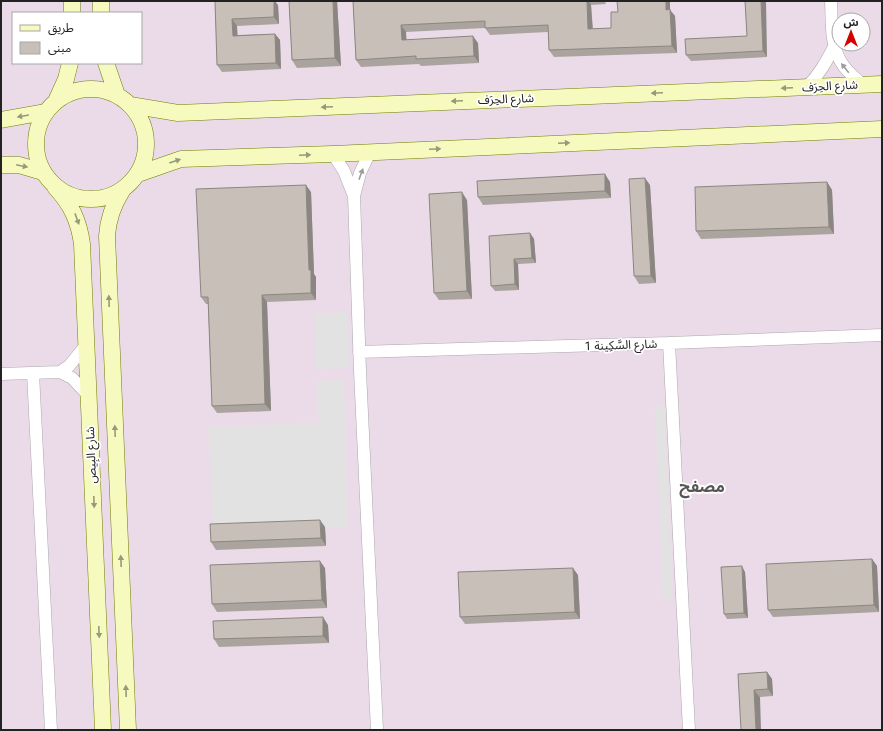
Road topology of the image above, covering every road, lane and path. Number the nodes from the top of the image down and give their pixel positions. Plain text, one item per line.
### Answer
1 (831, 1) edge
2 (832, 12) edge
3 (831, 52) edge
4 (836, 52) edge
5 (70, 64) edge
6 (106, 64) edge
7 (882, 84) edge
8 (863, 85) junction
9 (807, 87) junction
10 (117, 95) junction
11 (130, 105) junction
12 (51, 106) junction
13 (1, 120) edge
14 (882, 129) edge
15 (370, 152) junction
16 (333, 154) junction
17 (1, 165) edge
18 (43, 172) junction
19 (138, 174) junction
20 (55, 187) junction
21 (122, 190) junction
22 (354, 196) junction
23 (882, 335) edge
24 (87, 344) junction
25 (669, 344) junction
26 (359, 352) junction
27 (60, 372) junction
28 (33, 373) junction
29 (1, 374) edge
30 (89, 396) junction
31 (51, 730) edge
32 (103, 730) edge
33 (128, 730) edge
34 (377, 730) edge
35 (689, 730) edge

1 - 2 street
3 - 9 street
8 -> 4 street
5 - 12 street
6 - 10 street
7 - 8 street, شارع الحِرَف
8 - 9 street, شارع الحِرَف
9 -> 11 street, شارع الحِرَف
10 - 11 street
10 - 12 street
11 - 19 street
12 -> 13 street
12 - 18 street
15 -> 14 street
15 - 16 street
22 -> 15 street
19 -> 16 street
16 - 22 street
17 -> 18 street
18 - 20 street
19 - 21 street
20 - 21 street
20 -> 24 street, شارع البِيص
33 -> 21 street, شارع البِيص
22 - 26 street
23 - 25 street, شارع السَّكِينة 1
24 - 27 street
24 - 30 street, شارع البِيص
25 - 26 street, شارع السَّكِينة 1
25 - 35 street
26 - 34 street
27 - 28 street
27 - 30 street
28 - 29 street
28 - 31 street
30 -> 32 street, شارع البِيص

